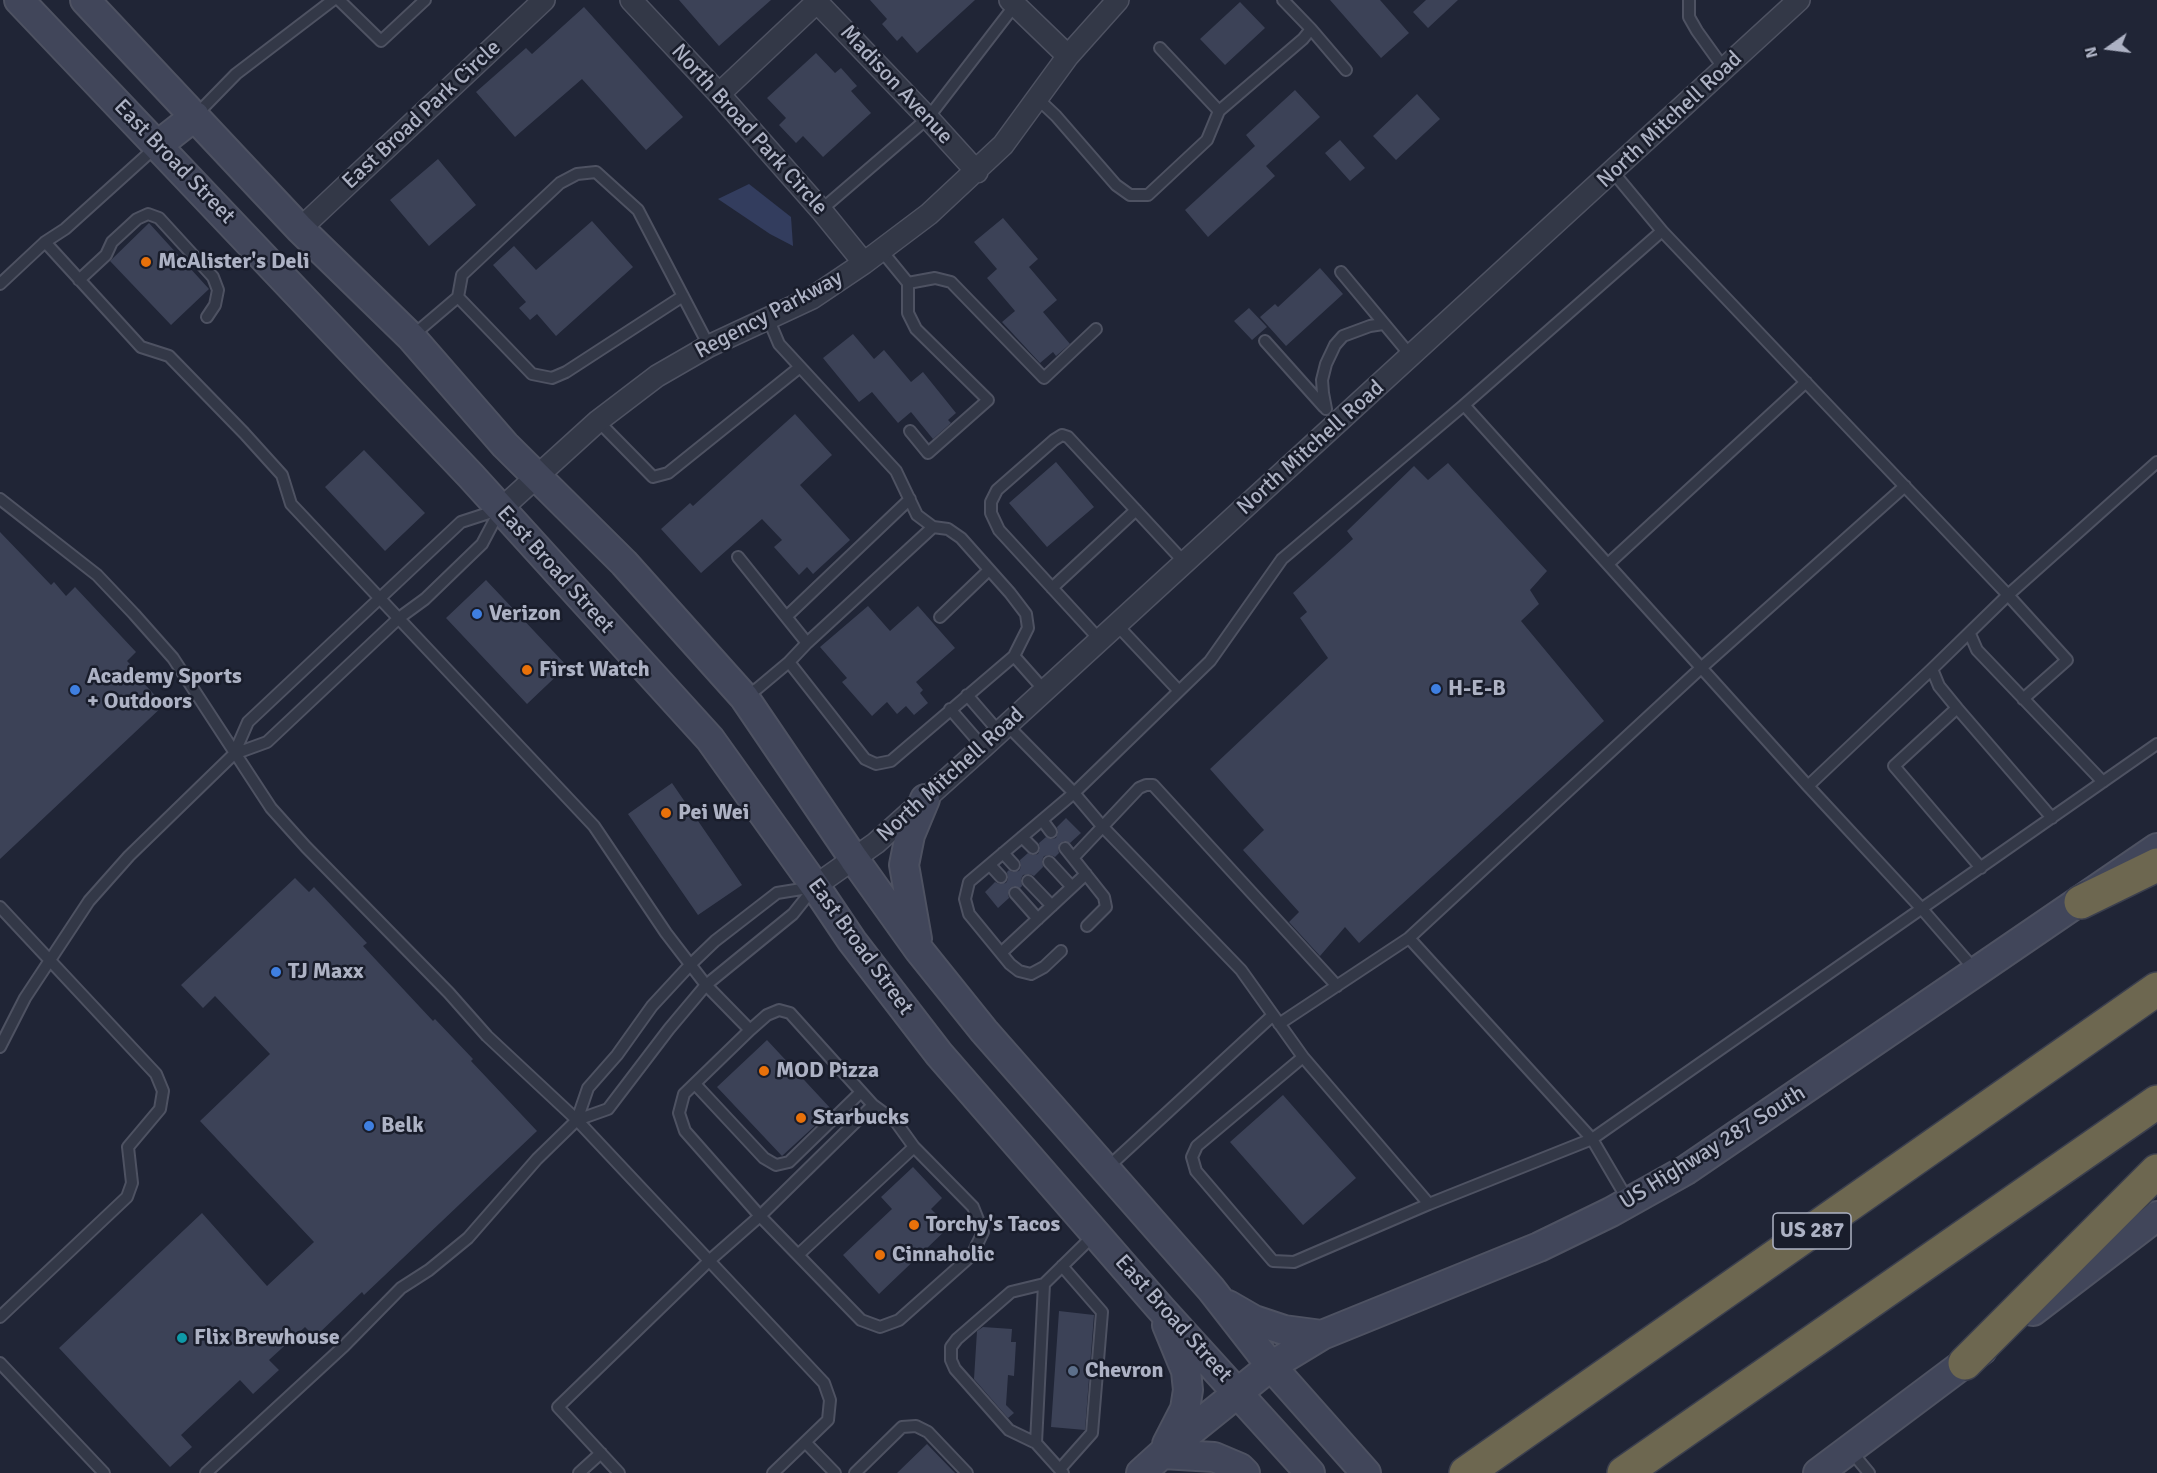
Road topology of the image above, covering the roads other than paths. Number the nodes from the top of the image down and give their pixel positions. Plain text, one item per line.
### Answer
1 (19, 0) edge
2 (85, 0) edge
3 (333, 0) edge
4 (339, 0) edge
5 (425, 0) edge
6 (544, 0) edge
7 (631, 0) edge
8 (1118, 0) edge
9 (1283, 0) edge
10 (1688, 0) edge
11 (1799, 0) edge
12 (817, 1) edge
13 (1012, 2) edge
14 (1311, 29) junction
15 (1160, 48) dead end
16 (1068, 56) junction
17 (1346, 70) dead end
18 (1725, 70) junction
19 (719, 94) junction
20 (1036, 98) junction
21 (1219, 111) junction
22 (195, 116) junction
23 (928, 118) junction
24 (158, 145) junction
25 (977, 172) junction
26 (1613, 172) junction
27 (821, 210) junction
28 (300, 230) junction
29 (1662, 231) junction
30 (45, 242) junction
31 (881, 250) junction
32 (864, 263) junction
33 (1341, 272) dead end
34 (79, 280) junction
35 (908, 283) junction
36 (0, 284) edge
37 (683, 296) junction
38 (458, 297) junction
39 (207, 317) dead end
40 (768, 318) junction
41 (1383, 324) junction
42 (1096, 329) dead end
43 (411, 337) junction
44 (1265, 341) dead end
45 (709, 346) junction
46 (1411, 356) junction
47 (800, 367) junction
48 (1806, 382) junction
49 (1464, 405) junction
50 (1332, 416) junction
51 (598, 421) junction
52 (910, 431) dead end
53 (2157, 462) edge
54 (536, 476) junction
55 (1905, 486) junction
56 (0, 499) edge
57 (910, 499) junction
58 (501, 509) junction
59 (1136, 510) junction
60 (933, 527) junction
61 (738, 557) dead end
62 (1185, 563) junction
63 (1608, 564) junction
64 (989, 570) junction
65 (1052, 588) junction
66 (2008, 595) junction
67 (380, 598) junction
68 (786, 617) junction
69 (940, 617) dead end
70 (399, 618) junction
71 (1117, 625) junction
72 (1970, 634) junction
73 (1100, 640) junction
74 (807, 643) junction
75 (1014, 656) junction
76 (789, 662) junction
77 (1701, 668) junction
78 (1932, 669) junction
79 (1045, 691) junction
80 (1179, 691) junction
81 (967, 695) junction
82 (744, 697) junction
83 (2023, 699) junction
84 (1957, 708) junction
85 (950, 709) junction
86 (1003, 729) junction
87 (2157, 744) edge
88 (983, 747) junction
89 (234, 754) junction
90 (2103, 782) junction
91 (1808, 786) junction
92 (1074, 793) junction
93 (925, 799) junction
94 (2052, 818) junction
95 (1042, 820) junction
96 (1102, 826) junction
97 (1051, 832) dead end
98 (1022, 837) junction
99 (1034, 848) dead end
100 (1065, 848) dead end
101 (2157, 848) edge
102 (1003, 853) junction
103 (1073, 858) junction
104 (854, 859) junction
105 (1049, 862) dead end
106 (990, 865) junction
107 (1014, 865) dead end
108 (2157, 865) edge
109 (1982, 868) junction
110 (1086, 874) junction
111 (1001, 877) dead end
112 (1028, 881) dead end
113 (815, 886) junction
114 (1072, 887) junction
115 (1015, 893) dead end
116 (2081, 902) junction
117 (1052, 906) junction
118 (0, 907) edge
119 (1922, 909) junction
120 (1038, 919) junction
121 (1087, 927) dead end
122 (1409, 938) junction
123 (919, 950) junction
124 (1061, 951) dead end
125 (1001, 953) junction
126 (49, 959) junction
127 (690, 965) junction
128 (1977, 972) junction
129 (706, 985) junction
130 (1337, 986) junction
131 (2157, 989) edge
132 (1273, 1015) junction
133 (1280, 1024) junction
134 (750, 1030) junction
135 (0, 1047) edge
136 (1303, 1057) junction
137 (695, 1084) junction
138 (861, 1092) junction
139 (2157, 1102) edge
140 (873, 1105) junction
141 (577, 1120) junction
142 (1592, 1139) junction
143 (914, 1147) junction
144 (1106, 1169) junction
145 (2157, 1171) edge
146 (1629, 1202) junction
147 (1429, 1204) junction
148 (760, 1216) junction
149 (2157, 1216) edge
150 (1096, 1233) junction
151 (799, 1254) junction
152 (710, 1260) junction
153 (1062, 1266) junction
154 (1044, 1284) junction
155 (1218, 1299) junction
156 (1161, 1309) junction
157 (0, 1317) edge
158 (1322, 1335) junction
159 (0, 1363) edge
160 (1965, 1363) junction
161 (1271, 1366) junction
162 (1239, 1393) junction
163 (806, 1443) junction
164 (1036, 1443) junction
165 (1849, 1449) junction
166 (600, 1453) junction
167 (1162, 1454) junction
168 (1061, 1471) edge
169 (104, 1473) edge
170 (206, 1473) edge
171 (579, 1473) edge
172 (620, 1473) edge
173 (773, 1473) edge
174 (835, 1473) edge
175 (855, 1473) edge
176 (967, 1473) edge
177 (1141, 1473) edge
178 (1245, 1473) edge
179 (1310, 1473) edge
180 (1366, 1473) edge
181 (1466, 1473) edge
182 (1624, 1473) edge
183 (1818, 1473) edge
184 (1869, 1473) edge

1 - 24 main road, East Broad Street
2 - 22 main road, East Broad Street
3 - 22 lane
4 - 5 lane
6 - 28 street, East Broad Park Circle
7 - 19 street, North Broad Park Circle
8 - 16 street, Regency Parkway
9 - 14 lane
10 - 18 lane
11 - 18 street, North Mitchell Road
12 - 19 street
12 - 23 street, Madison Avenue
13 - 16 street
13 - 23 lane
14 - 17 lane
14 - 21 lane
15 - 21 lane
16 - 20 street, Regency Parkway
18 - 26 street, North Mitchell Road
19 - 27 street, North Broad Park Circle
20 - 21 lane
20 - 25 street, Regency Parkway
22 - 24 main road
22 - 28 main road, East Broad Street
23 - 25 street, Madison Avenue
23 - 27 lane
24 - 30 lane
24 - 58 main road, East Broad Street
25 - 31 street, Regency Parkway
26 - 29 lane
26 - 46 street, North Mitchell Road
27 - 32 street, North Broad Park Circle
28 - 43 main road, East Broad Street
29 - 48 lane
29 - 49 lane
30 - 34 lane
30 - 36 lane
31 - 32 street, Regency Parkway
31 - 35 lane
32 - 40 street, Regency Parkway
33 - 41 lane
34 - 39 lane
34 - 67 lane
35 - 42 lane
35 - 52 lane
37 - 38 lane
37 - 38 lane
37 - 45 lane
38 - 43 lane
40 - 45 street, Regency Parkway
40 - 47 lane
41 - 46 lane
41 - 50 lane
43 - 54 main road, East Broad Street
44 - 50 lane
45 - 51 street, Regency Parkway
46 - 50 street, North Mitchell Road
47 - 51 lane
47 - 57 lane
48 - 55 lane
48 - 63 lane
49 - 63 lane
49 - 80 lane
50 - 62 street, North Mitchell Road
51 - 54 street, Regency Parkway
53 - 66 lane
54 - 58 street, Regency Parkway
54 - 82 main road, East Broad Street
55 - 66 lane
55 - 77 lane
56 - 89 lane
57 - 60 lane
57 - 68 lane
58 - 67 lane
58 - 70 lane
58 - 113 main road, East Broad Street
59 - 62 lane
59 - 65 lane
59 - 65 lane
60 - 64 lane
60 - 74 lane
61 - 68 lane
62 - 71 street, North Mitchell Road
63 - 77 lane
64 - 69 lane
64 - 75 lane
65 - 73 lane
66 - 72 lane
66 - 83 lane
67 - 70 lane
67 - 89 lane
68 - 74 lane
70 - 89 lane
70 - 127 lane
71 - 73 street, North Mitchell Road
71 - 80 lane
72 - 78 lane
72 - 83 lane
73 - 79 street, North Mitchell Road
74 - 76 lane
75 - 79 lane
75 - 81 lane
76 - 82 lane
76 - 85 lane
77 - 91 lane
77 - 122 lane
78 - 84 lane
78 - 91 lane
79 - 86 street, North Mitchell Road
80 - 92 lane
81 - 85 lane
81 - 86 lane
82 - 104 main road, East Broad Street
83 - 90 lane
84 - 94 lane
84 - 109 lane
85 - 88 lane
86 - 88 street, North Mitchell Road
86 - 92 lane
87 - 90 lane
88 - 93 street, North Mitchell Road
89 - 126 lane
89 - 141 lane
90 - 94 lane
91 - 119 lane
92 - 95 lane
92 - 96 lane
93 - 104 street, North Mitchell Road
93 - 123 main road
94 - 109 lane
95 - 97 lane
95 - 98 lane
96 - 103 lane
96 - 130 lane
96 - 132 lane
98 - 99 lane
98 - 102 lane
100 - 103 lane
101 - 116 main road, US Highway 287 South
102 - 106 lane
102 - 107 lane
103 - 110 lane
104 - 113 street, North Mitchell Road
104 - 123 main road, East Broad Street
105 - 114 lane
106 - 111 lane
106 - 125 lane
108 - 116 highway
109 - 119 lane
110 - 114 lane
110 - 121 lane
112 - 117 lane
113 - 127 lane
113 - 129 lane
113 - 150 main road, East Broad Street
114 - 117 lane
115 - 120 lane
116 - 128 main road, US Highway 287 South
117 - 120 lane
118 - 126 lane
119 - 128 lane
119 - 142 lane
120 - 125 lane
122 - 130 lane
122 - 142 lane
123 - 144 main road, East Broad Street
124 - 125 lane
126 - 135 lane
126 - 157 lane
127 - 129 lane
127 - 141 lane
128 - 146 main road, US Highway 287 South
129 - 134 lane
129 - 141 lane
130 - 133 lane
131 - 181 highway, US 287
132 - 133 lane
132 - 144 lane
133 - 136 lane
134 - 137 lane
134 - 138 lane
136 - 147 lane
136 - 147 lane
137 - 138 lane
137 - 148 lane
138 - 140 lane
139 - 182 highway
140 - 143 lane
140 - 148 lane
141 - 152 lane
141 - 170 lane
142 - 146 lane
142 - 147 lane
143 - 151 lane
143 - 151 lane
144 - 155 main road, East Broad Street
145 - 160 highway
146 - 158 main road, US Highway 287 South
148 - 151 lane
148 - 152 lane
149 - 160 main road
150 - 153 lane
150 - 156 main road, East Broad Street
152 - 163 lane
152 - 166 lane
153 - 154 lane
153 - 168 lane
154 - 164 lane
154 - 164 lane
155 - 158 main road
155 - 161 main road, East Broad Street
156 - 162 main road, East Broad Street
156 - 167 main road
158 - 161 main road, US Highway 287 South
159 - 169 lane
160 - 165 main road
161 - 162 main road, US Highway 287 South
161 - 180 main road, East Broad Street
162 - 167 main road, US Highway 287 South
162 - 179 main road, East Broad Street
163 - 173 lane
163 - 174 lane
164 - 168 lane
165 - 183 main road
165 - 184 lane
166 - 171 lane
166 - 172 lane
167 - 177 main road, US Highway 287 South
167 - 178 main road
175 - 176 lane

